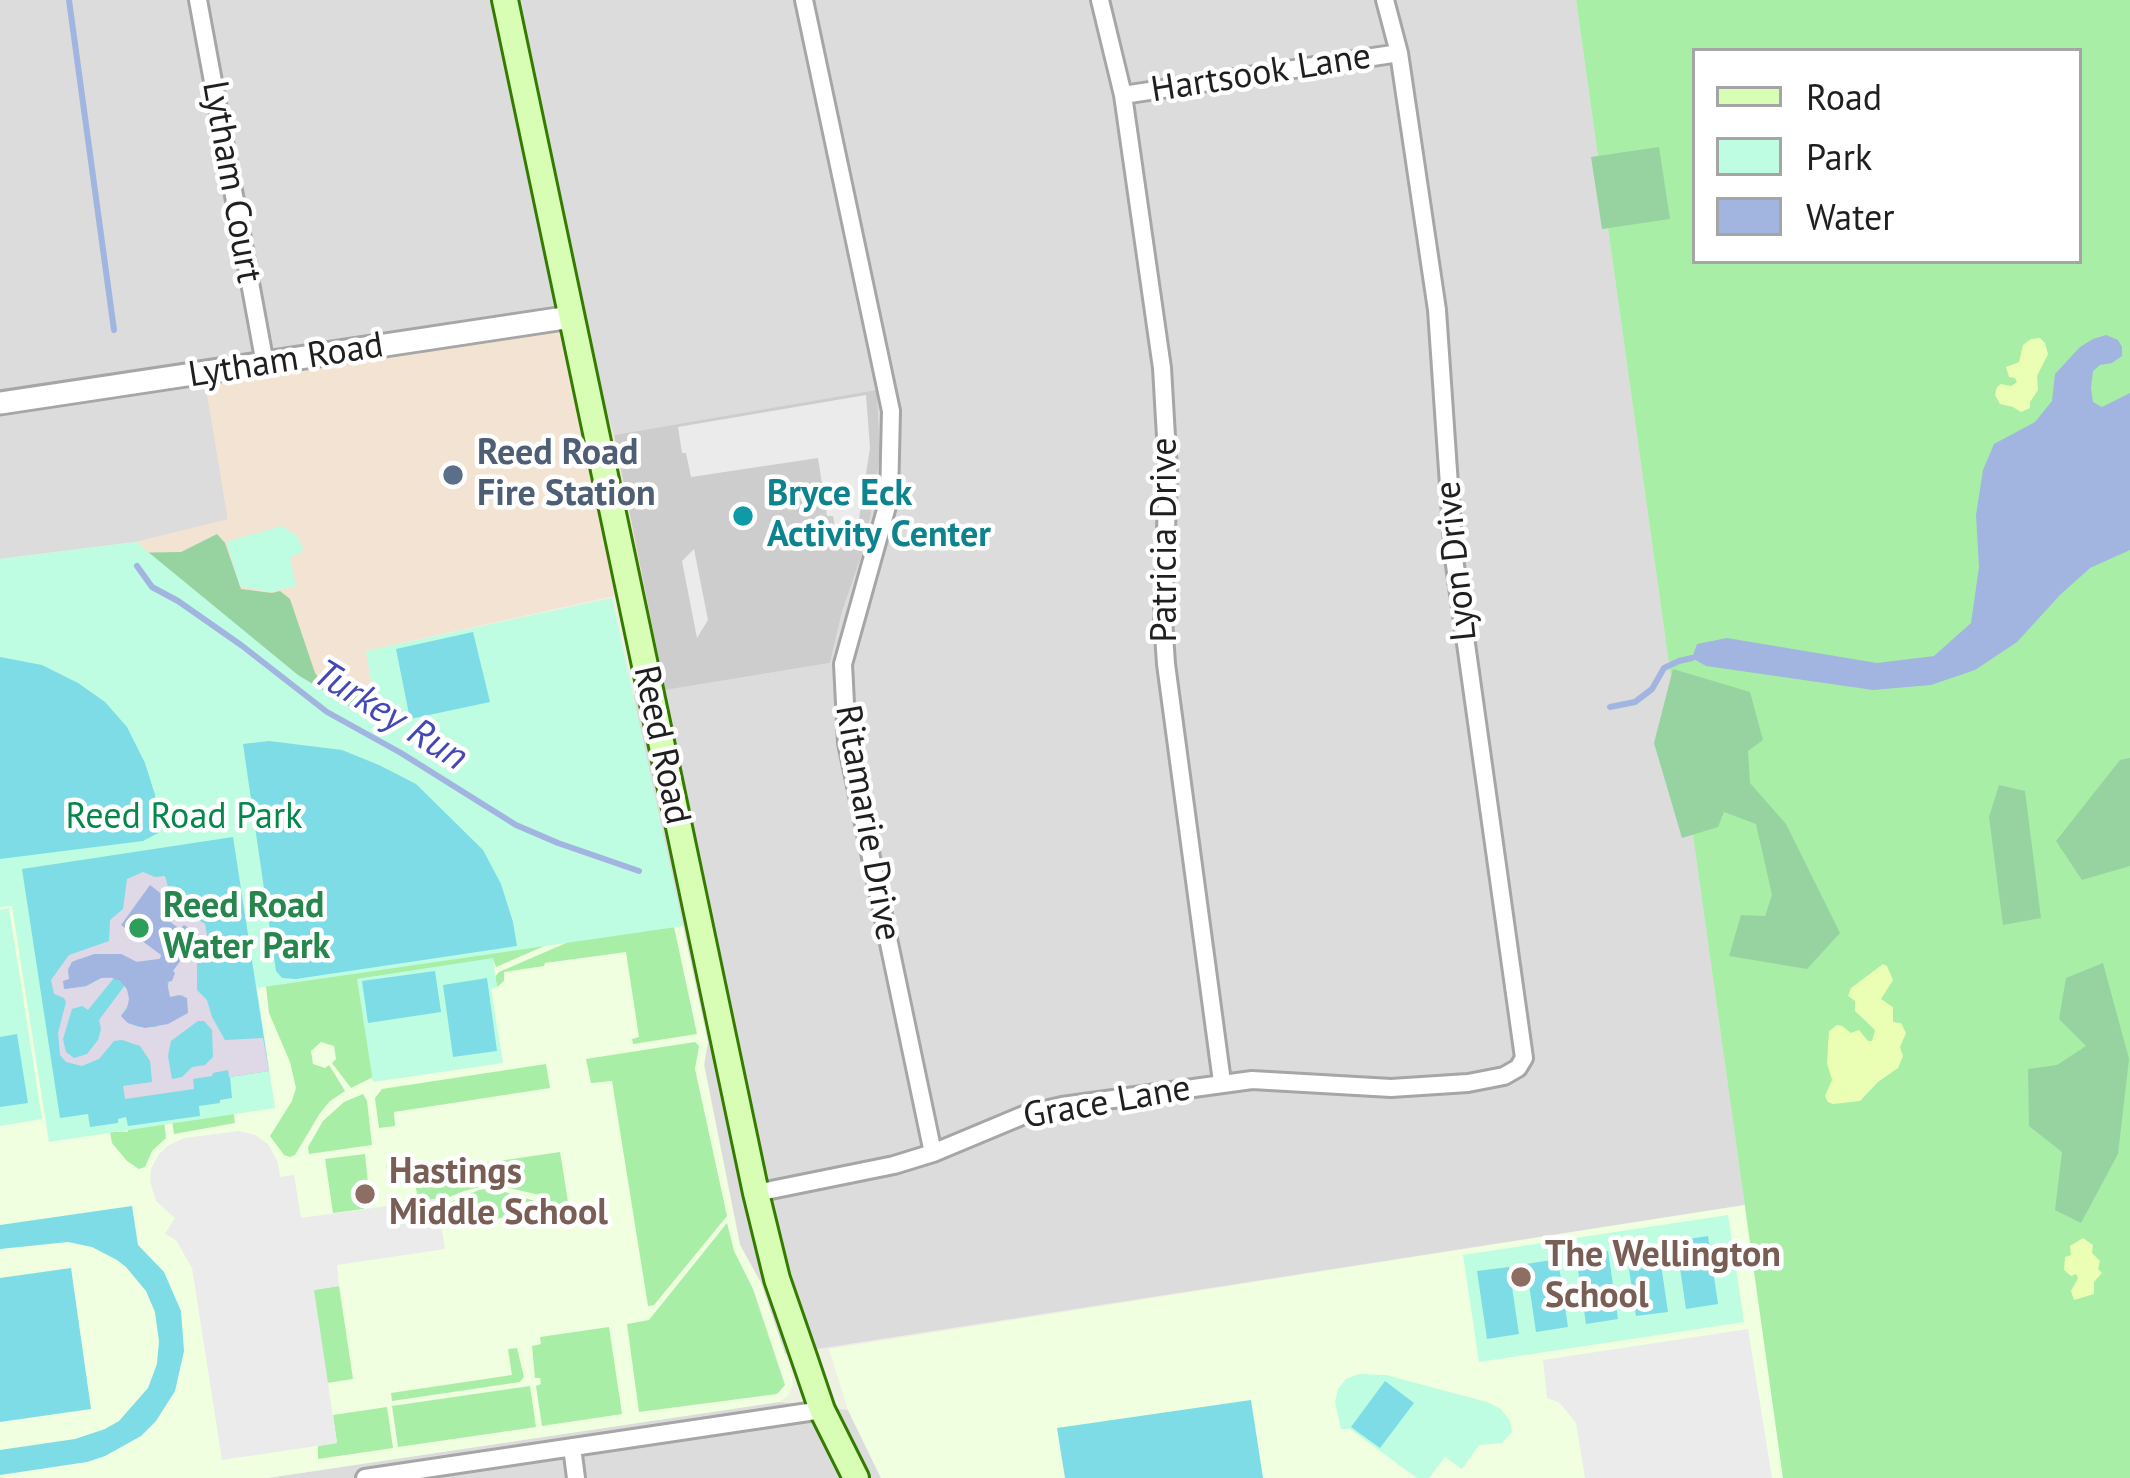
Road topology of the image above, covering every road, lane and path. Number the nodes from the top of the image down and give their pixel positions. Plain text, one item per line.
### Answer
1 (198, 0) edge
2 (506, 0) edge
3 (803, 0) edge
4 (1100, 0) edge
5 (1385, 0) edge
6 (1399, 53) junction
7 (1124, 95) junction
8 (572, 317) junction
9 (265, 364) junction
10 (0, 404) edge
11 (1222, 1082) junction
12 (1468, 1083) joint
13 (934, 1153) junction
14 (757, 1192) junction
15 (822, 1410) junction
16 (572, 1447) junction
17 (364, 1478) edge
18 (577, 1478) edge
19 (856, 1478) edge

1 - 9 street, Lytham Court
2 - 8 main road, Reed Road
3 - 13 street, Ritamarie Drive
4 - 7 street, Patricia Drive
5 - 6 street, Lyon Drive
6 - 7 street, Hartsook Lane
6 - 12 street, Lyon Drive
7 - 11 street, Patricia Drive
8 - 9 street, Lytham Road
8 - 14 main road, Reed Road
9 - 10 street, Lytham Road
11 - 12 street, Grace Lane
11 - 13 street, Grace Lane
13 - 14 street, Grace Lane
14 - 15 main road, Reed Road
15 - 16 street
15 - 19 main road, Reed Road
16 - 17 street
16 - 18 street

